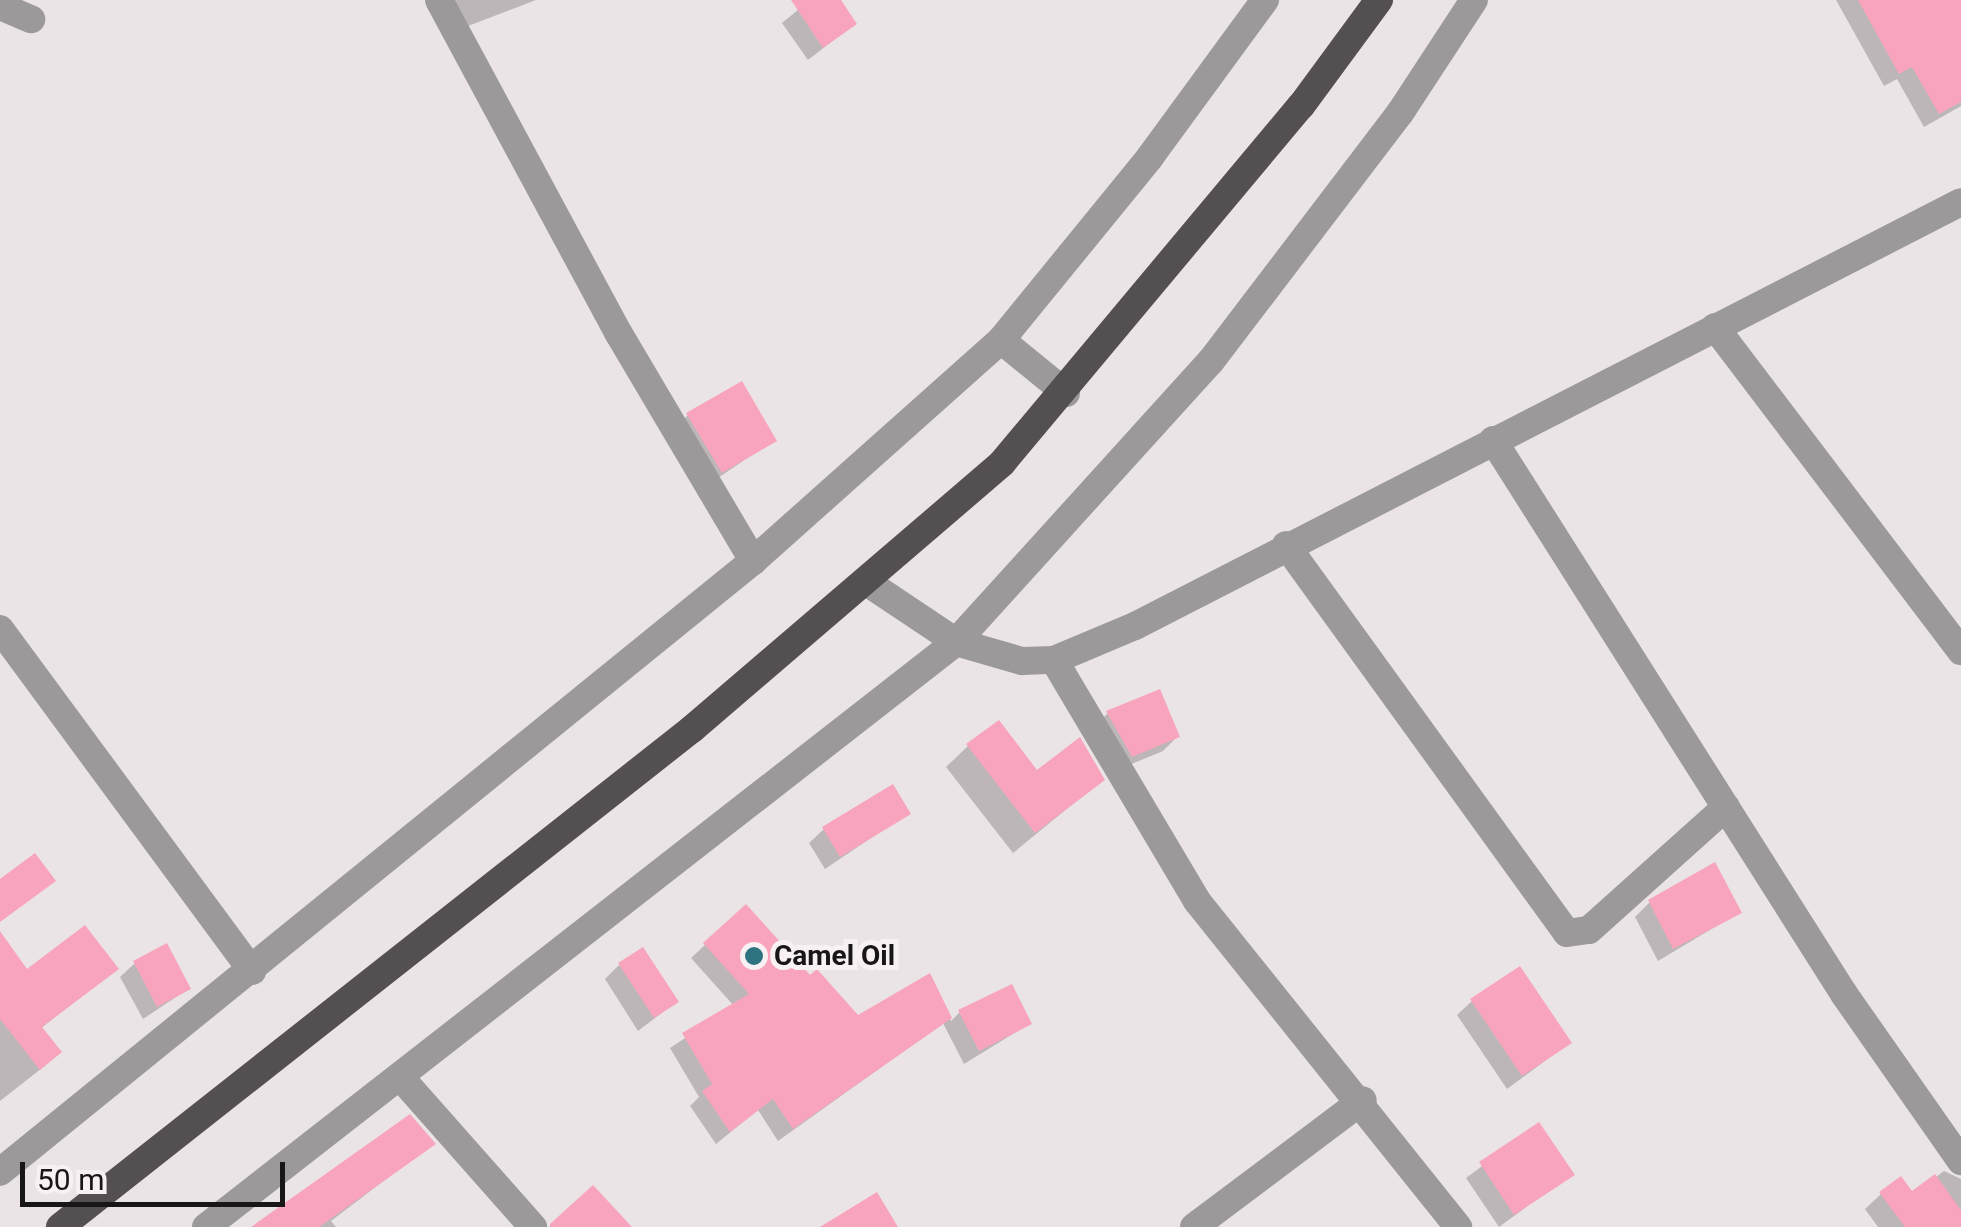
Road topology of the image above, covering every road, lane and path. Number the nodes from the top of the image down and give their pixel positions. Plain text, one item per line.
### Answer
1 (439, 0) edge
2 (1264, 0) edge
3 (1379, 0) edge
4 (1474, 0) edge
5 (0, 6) edge
6 (32, 19) dead end
7 (1961, 202) edge
8 (1715, 327) junction
9 (1001, 340) junction
10 (1066, 392) junction
11 (1493, 440) junction
12 (1286, 545) junction
13 (753, 561) junction
14 (868, 583) junction
15 (0, 629) edge
16 (956, 642) junction
17 (1961, 651) edge
18 (1054, 660) junction
19 (1726, 807) junction
20 (252, 971) junction
21 (402, 1079) junction
22 (1362, 1100) junction
23 (1961, 1161) edge
24 (0, 1172) edge
25 (239, 1218) edge
26 (60, 1227) edge
27 (206, 1227) edge
28 (533, 1227) edge
29 (1194, 1227) edge
30 (1458, 1227) edge

1 - 13 street
2 - 9 street
3 - 10 highway
4 - 16 street
5 - 6 street
7 - 8 street
8 - 11 street
8 - 17 street
9 - 10 street
9 - 13 street
10 - 14 highway
11 - 12 street
11 - 19 street
12 - 18 street
12 - 19 street
13 - 20 street
14 - 16 street
14 - 26 highway
15 - 20 street
16 - 18 street
16 - 21 street
18 - 22 street
19 - 23 street
20 - 24 street
21 - 25 street
21 - 28 street
22 - 29 street
22 - 30 street
25 - 27 street

